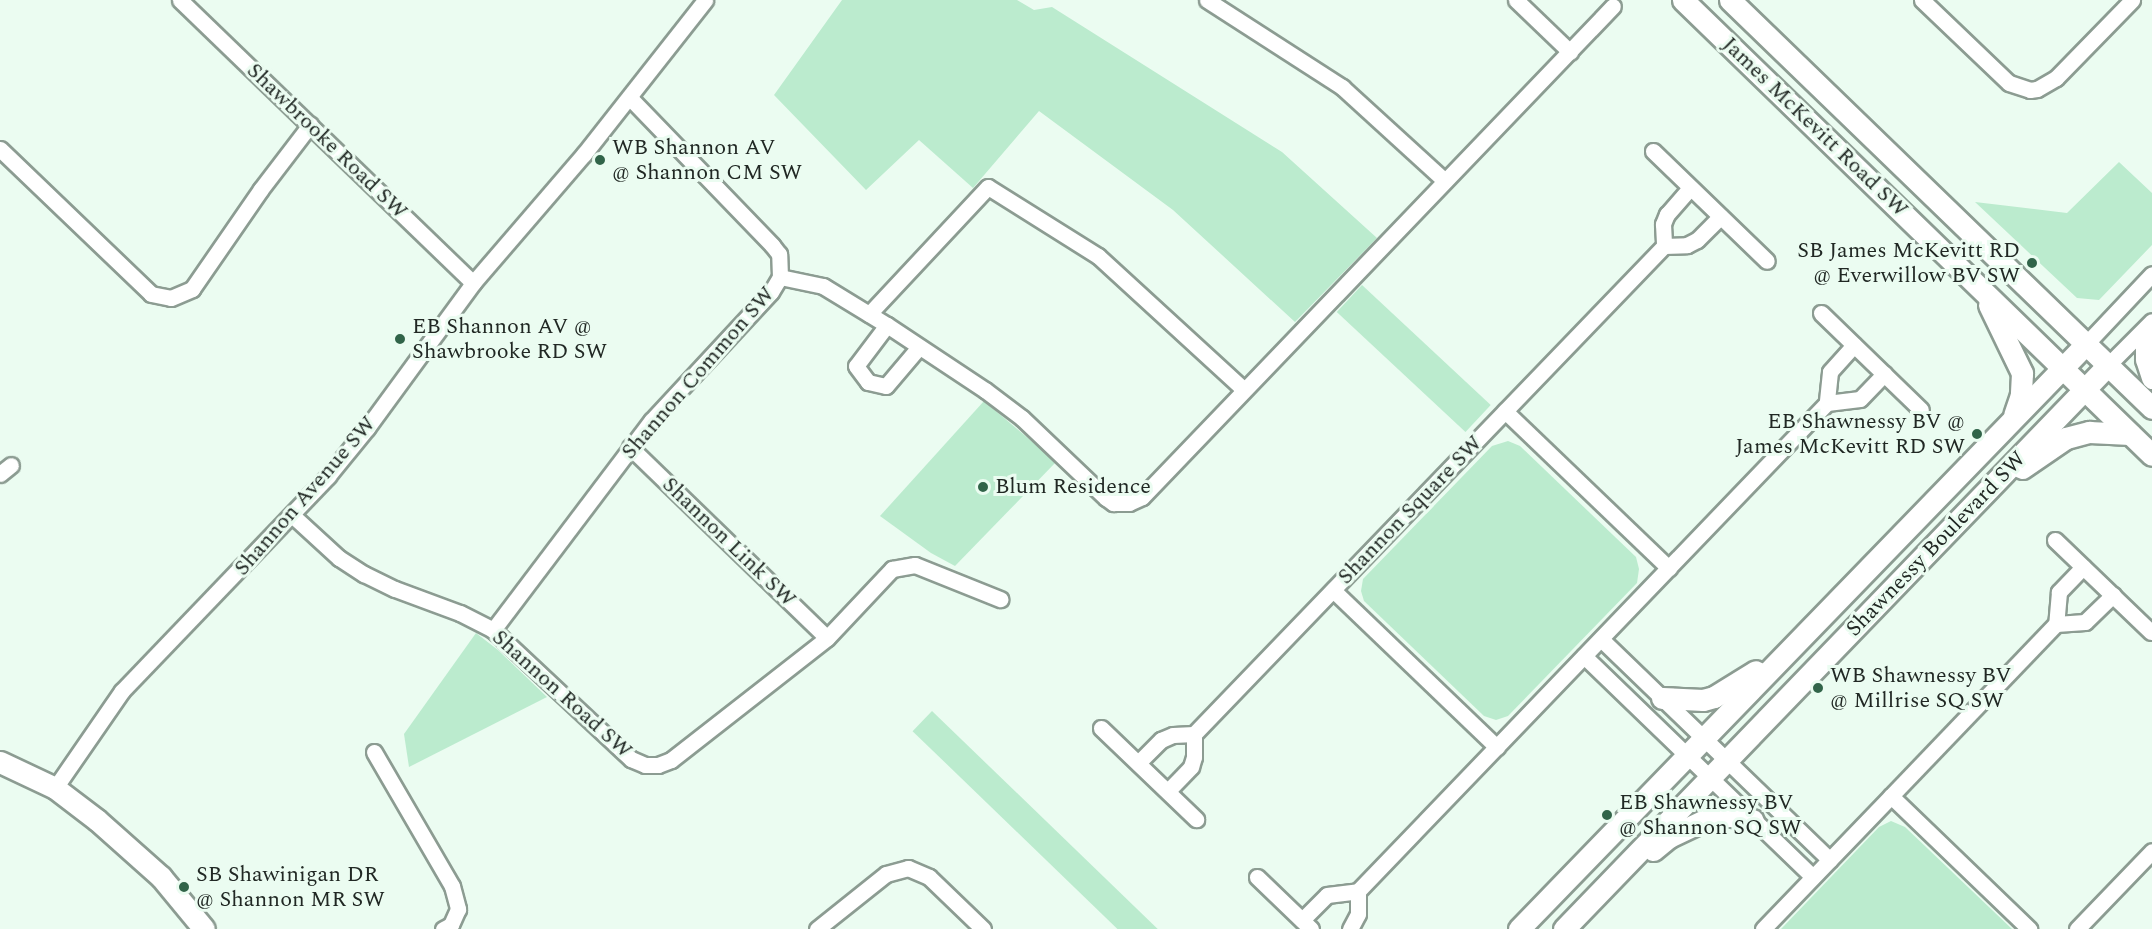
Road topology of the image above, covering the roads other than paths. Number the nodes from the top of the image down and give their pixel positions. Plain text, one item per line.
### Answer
1 (180, 0) edge
2 (705, 0) edge
3 (1207, 0) edge
4 (1516, 0) edge
5 (1683, 0) edge
6 (1730, 0) edge
7 (1922, 0) edge
8 (2132, 0) edge
9 (1613, 6) dead end
10 (1569, 52) junction
11 (630, 98) junction
12 (310, 125) junction
13 (0, 149) edge
14 (1653, 151) dead end
15 (1445, 181) junction
16 (1690, 188) junction
17 (1720, 217) junction
18 (1664, 246) junction
19 (1767, 261) dead end
20 (2152, 274) edge
21 (780, 277) junction
22 (473, 283) junction
23 (1981, 289) junction
24 (1821, 313) dead end
25 (869, 314) junction
26 (2152, 321) edge
27 (887, 325) junction
28 (2152, 331) edge
29 (2086, 344) junction
30 (1854, 345) junction
31 (919, 347) junction
32 (2108, 365) junction
33 (2062, 368) junction
34 (1884, 374) junction
35 (2152, 378) edge
36 (1244, 390) junction
37 (2084, 390) junction
38 (1827, 403) junction
39 (2152, 408) edge
40 (1922, 410) dead end
41 (1505, 411) junction
42 (2012, 419) junction
43 (2130, 434) junction
44 (630, 447) junction
45 (2152, 455) edge
46 (1993, 486) junction
47 (292, 515) junction
48 (2055, 540) dead end
49 (2083, 567) junction
50 (1669, 568) junction
51 (1334, 590) junction
52 (2113, 595) junction
53 (1000, 599) dead end
54 (2056, 624) junction
55 (493, 630) junction
56 (2151, 632) edge
57 (827, 638) junction
58 (1601, 639) junction
59 (1793, 644) junction
60 (1584, 656) junction
61 (1662, 698) junction
62 (1101, 728) dead end
63 (1194, 734) junction
64 (1704, 738) junction
65 (1497, 747) junction
66 (374, 752) dead end
67 (1686, 756) junction
68 (1728, 761) junction
69 (0, 762) edge
70 (1138, 763) junction
71 (1710, 778) junction
72 (55, 788) junction
73 (1168, 792) junction
74 (1891, 796) junction
75 (1196, 819) dead end
76 (1753, 820) junction
77 (2152, 851) edge
78 (1830, 860) junction
79 (1257, 877) dead end
80 (1813, 877) junction
81 (1602, 889) junction
82 (1358, 891) junction
83 (1306, 925) edge
84 (204, 929) edge
85 (443, 929) edge
86 (817, 929) edge
87 (983, 929) edge
88 (1350, 929) edge
89 (1519, 929) edge
90 (1564, 929) edge
91 (1763, 929) edge
92 (2029, 929) edge
93 (2077, 929) edge

1 - 12 street, Shawbrooke Road SW
2 - 11 street, Shannon Avenue SW
3 - 15 street
4 - 10 street
5 - 23 main road, James McKevitt Road SW
6 - 29 main road, James McKevitt Road SW
7 - 8 street
9 - 10 street
10 - 15 street
11 - 21 street, Shannon Common SW
11 - 22 street, Shannon Avenue SW
12 - 13 street
12 - 22 street, Shawbrooke Road SW
14 - 16 street
15 - 36 street
16 - 17 street
16 - 18 street
17 - 18 street
17 - 19 street
18 - 41 street, Shannon Square SW
20 - 29 street
21 - 25 street
21 - 44 street, Shannon Common SW
22 - 47 street, Shannon Avenue SW
23 - 33 main road, James McKevitt Road SW
23 - 42 main road
24 - 30 street
25 - 27 street
25 - 36 street
26 - 32 street
27 - 31 street
27 - 31 street
28 - 35 main road
29 - 32 main road, James McKevitt Road SW
29 - 33 main road, Shawnessy Boulevard SW
30 - 34 street
30 - 38 street
31 - 36 street
32 - 37 main road, Shawnessy Boulevard SW
32 - 39 main road, James McKevitt Road SW
33 - 37 main road, James McKevitt Road SW
33 - 42 main road, Shawnessy Boulevard SW
34 - 38 street
34 - 40 street
37 - 43 main road, James McKevitt Road SW
37 - 46 main road, Shawnessy Boulevard SW
38 - 50 street
41 - 50 street
41 - 51 street, Shannon Square SW
42 - 59 main road, Shawnessy Boulevard SW
43 - 45 main road, James McKevitt Road SW
43 - 46 main road
44 - 55 street, Shannon Common SW
44 - 57 street, Shannon Link SW
46 - 68 main road, Shawnessy Boulevard SW
47 - 55 street, Shannon Road SW
47 - 72 street, Shannon Avenue SW
48 - 49 street
49 - 52 street
49 - 54 street
50 - 58 street
51 - 63 street
51 - 65 street, Shannon Square SW
52 - 54 street
52 - 56 street
53 - 57 street, Shannon Road SW
54 - 74 street
55 - 57 street, Shannon Road SW
58 - 60 street
58 - 61 street
59 - 61 main road
59 - 64 main road, Shawnessy Boulevard SW
60 - 65 street
60 - 67 street
61 - 64 street
62 - 70 street
63 - 70 street
63 - 73 street
64 - 67 main road, Shawnessy Boulevard SW
64 - 68 street
65 - 82 street
66 - 85 street
67 - 71 street
67 - 89 main road, Shawnessy Boulevard SW
68 - 71 main road, Shawnessy Boulevard SW
68 - 78 street
69 - 72 main road
70 - 73 street
71 - 76 street
71 - 81 main road, Shawnessy Boulevard SW
72 - 84 main road
73 - 75 street
74 - 78 street
74 - 92 street
76 - 80 street
76 - 81 main road
77 - 93 street
78 - 80 street
79 - 83 street
80 - 91 street
81 - 90 main road, Shawnessy Boulevard SW
82 - 83 street
82 - 88 street
86 - 87 street

